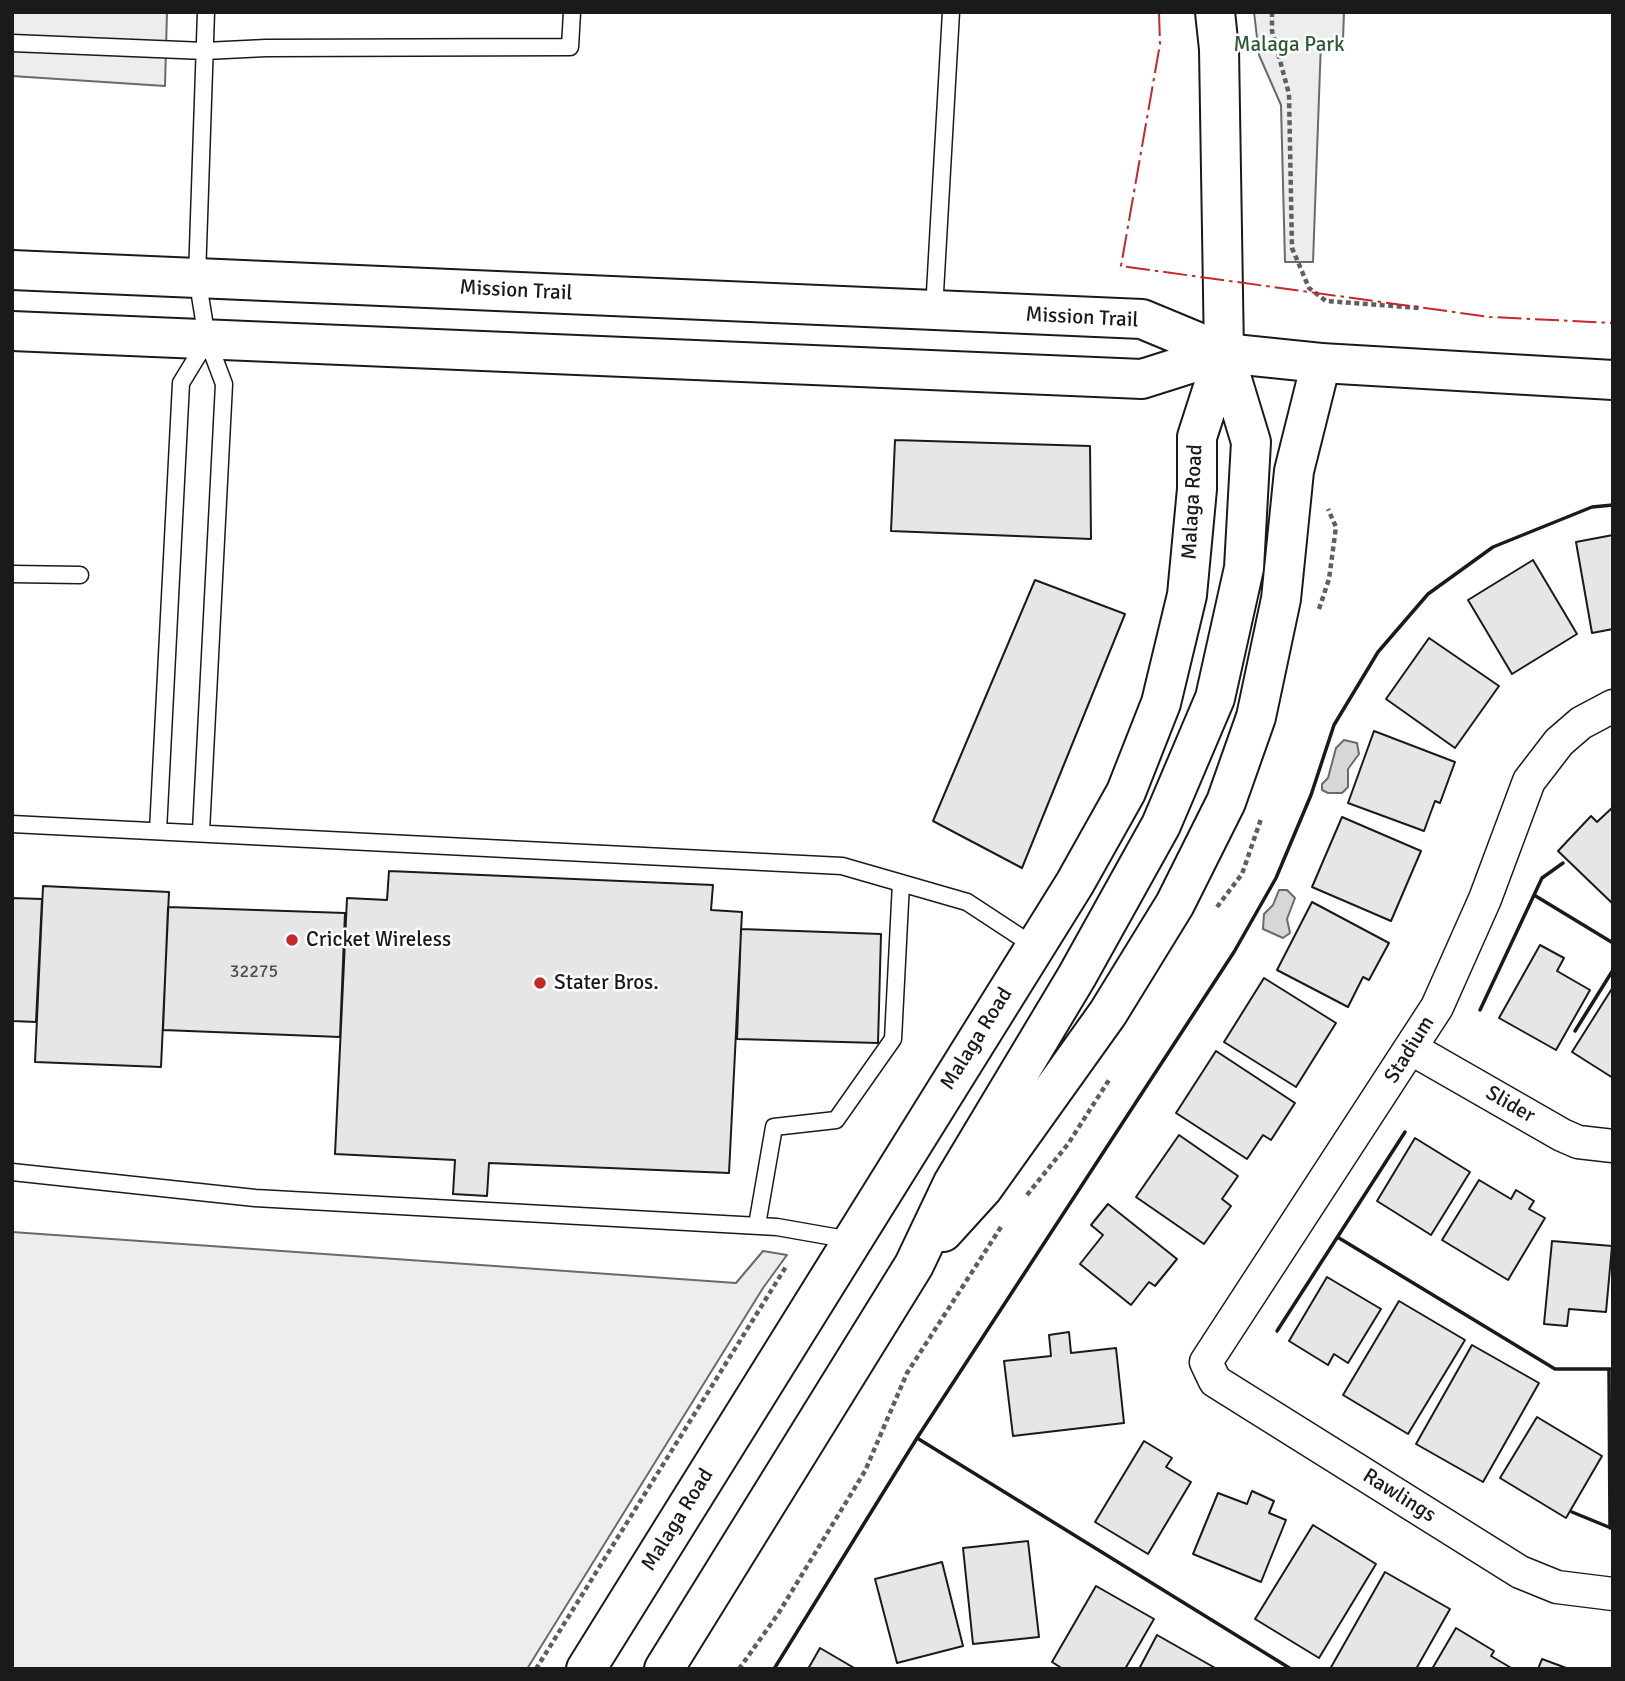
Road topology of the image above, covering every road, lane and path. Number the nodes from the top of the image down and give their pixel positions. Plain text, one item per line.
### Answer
1 (206, 12) edge
2 (572, 12) edge
3 (951, 12) edge
4 (1215, 12) edge
5 (1272, 12) edge
6 (12, 43) edge
7 (205, 51) junction
8 (12, 270) edge
9 (198, 277) junction
10 (1420, 308) dead end
11 (934, 311) junction
12 (12, 331) edge
13 (207, 339) junction
14 (1224, 353) junction
15 (1321, 363) junction
16 (1613, 380) edge
17 (12, 574) edge
18 (80, 575) dead end
19 (1613, 706) edge
20 (12, 824) edge
21 (158, 831) junction
22 (201, 831) junction
23 (901, 883) junction
24 (1034, 946) junction
25 (1412, 1049) junction
26 (1613, 1146) edge
27 (12, 1172) edge
28 (757, 1226) junction
29 (851, 1240) junction
30 (787, 1265) dead end
31 (914, 1265) junction
32 (1206, 1362) joint
33 (1613, 1594) edge
34 (536, 1669) edge
35 (586, 1669) edge
36 (664, 1669) edge

1 - 7 lane
2 - 7 lane
3 - 11 lane
4 - 14 street, Malaga Road
5 - 10 path
6 - 7 lane
7 - 9 lane
8 - 9 street, Mission Trail
9 - 11 street, Mission Trail
9 - 13 lane
11 - 14 street, Mission Trail
12 - 13 street
13 - 14 street
13 - 21 lane
13 - 22 lane
14 - 15 street
14 - 24 street, Malaga Road
14 - 31 street, Malaga Road
15 - 16 street
15 - 31 street
17 - 18 lane
19 - 25 street, Stadium
20 - 21 lane
21 - 22 lane
22 - 23 lane
23 - 24 lane
23 - 28 lane
24 - 29 street, Malaga Road
25 - 26 street, Slider
25 - 32 street, Stadium
27 - 28 lane
28 - 29 lane
29 - 35 street, Malaga Road
30 - 34 path
31 - 36 street, Malaga Road
32 - 33 street, Rawlings

